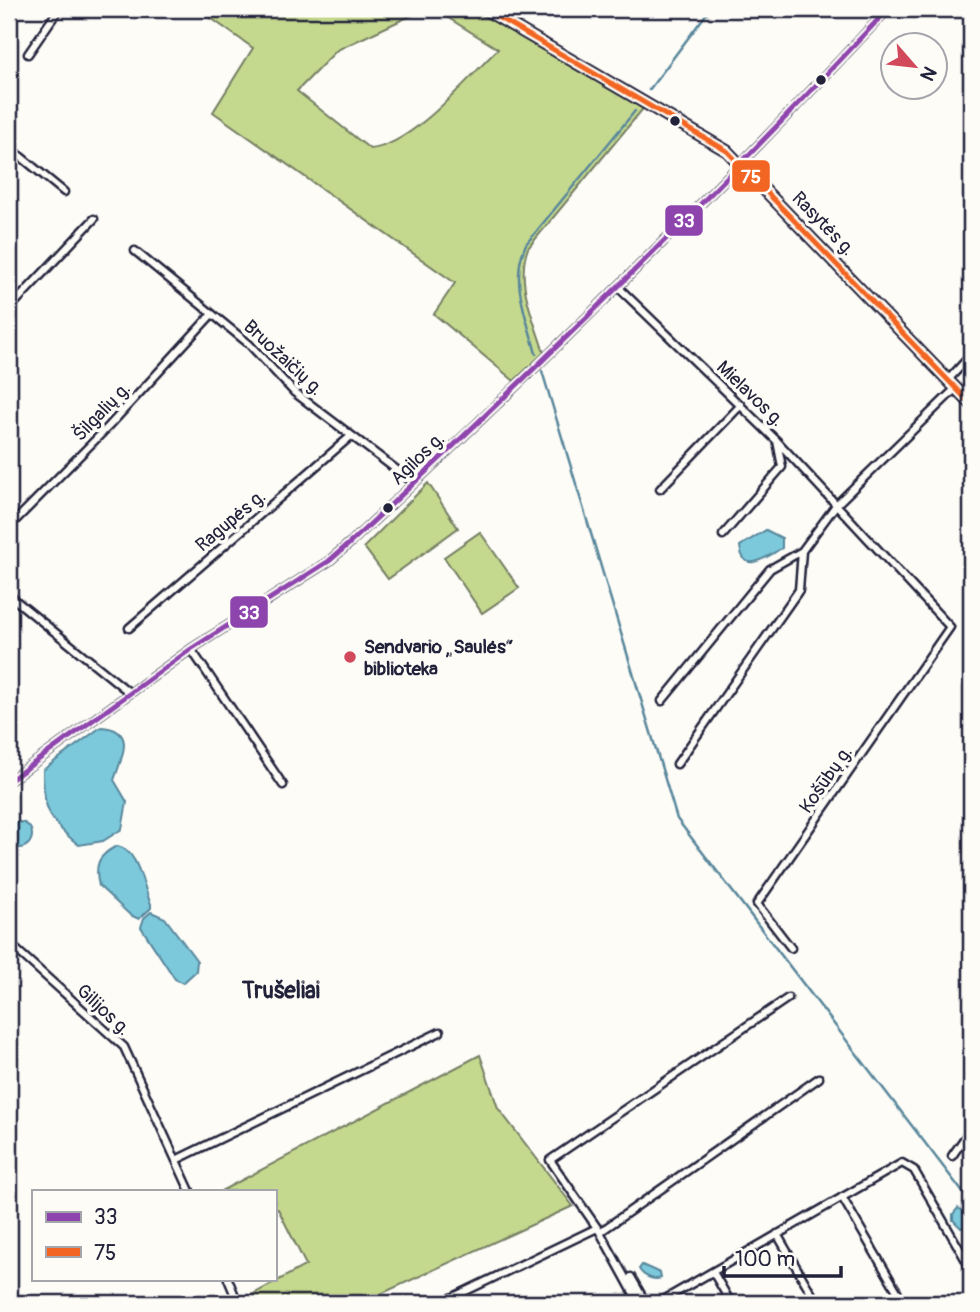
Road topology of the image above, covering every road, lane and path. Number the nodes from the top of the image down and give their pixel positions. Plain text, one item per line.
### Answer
1 (59, 9) edge
2 (484, 9) edge
3 (888, 9) edge
4 (29, 54) dead end
5 (9, 147) edge
6 (743, 164) junction
7 (64, 192) dead end
8 (94, 219) dead end
9 (135, 251) dead end
10 (618, 286) junction
11 (9, 309) edge
12 (212, 314) junction
13 (971, 355) edge
14 (948, 380) junction
15 (956, 388) junction
16 (971, 404) edge
17 (741, 405) junction
18 (351, 436) junction
19 (777, 441) junction
20 (414, 483) junction
21 (660, 489) dead end
22 (836, 505) junction
23 (9, 527) edge
24 (723, 535) dead end
25 (802, 551) junction
26 (9, 595) edge
27 (129, 628) dead end
28 (191, 649) junction
29 (130, 694) junction
30 (662, 701) dead end
31 (677, 764) dead end
32 (9, 781) edge
33 (283, 785) dead end
34 (9, 943) edge
35 (791, 948) dead end
36 (788, 998) dead end
37 (440, 1032) dead end
38 (819, 1078) dead end
39 (971, 1129) edge
40 (952, 1156) dead end
41 (176, 1160) junction
42 (190, 1190) edge
43 (842, 1197) junction
44 (598, 1230) junction
45 (777, 1234) junction
46 (971, 1269) edge
47 (713, 1272) junction
48 (631, 1278) dead end
49 (228, 1280) edge
50 (239, 1303) edge
51 (441, 1303) edge
52 (639, 1303) edge
53 (646, 1303) edge
54 (658, 1303) edge
55 (731, 1303) edge
56 (817, 1303) edge
57 (904, 1303) edge

1 - 4 street
2 - 6 main road, Rasytės g.
3 - 6 street, Agilos g.
5 - 7 street
6 - 10 street, Agilos g.
6 - 14 main road, Rasytės g.
8 - 11 street
9 - 12 street, Bruožaičių g.
10 - 17 street, Mielavos g.
10 - 20 street, Agilos g.
12 - 18 street, Bruožaičių g.
12 - 23 street, Šilgalių g.
13 - 14 street
14 - 15 main road, Rasytės g.
15 - 16 main road, Rasytės g.
15 - 22 street
17 - 19 street, Mielavos g.
17 - 21 street
18 - 20 street, Bruožaičių g.
18 - 27 street, Ragupės g.
19 - 22 street
19 - 24 street, Mielavos g.
20 - 28 street, Agilos g.
22 - 25 street
22 - 35 street, Košūbų g.
25 - 30 street
25 - 31 street
26 - 29 street
28 - 29 street, Agilos g.
28 - 33 street
29 - 32 street, Agilos g.
34 - 41 street, Gilijos g.
36 - 44 street
37 - 41 street
38 - 44 street
39 - 40 street
41 - 42 street, Gilijos g.
43 - 45 street
43 - 46 street
43 - 57 street
44 - 51 street
44 - 52 street
45 - 47 street
45 - 56 street
47 - 54 street
47 - 55 street
48 - 53 street
49 - 50 street

